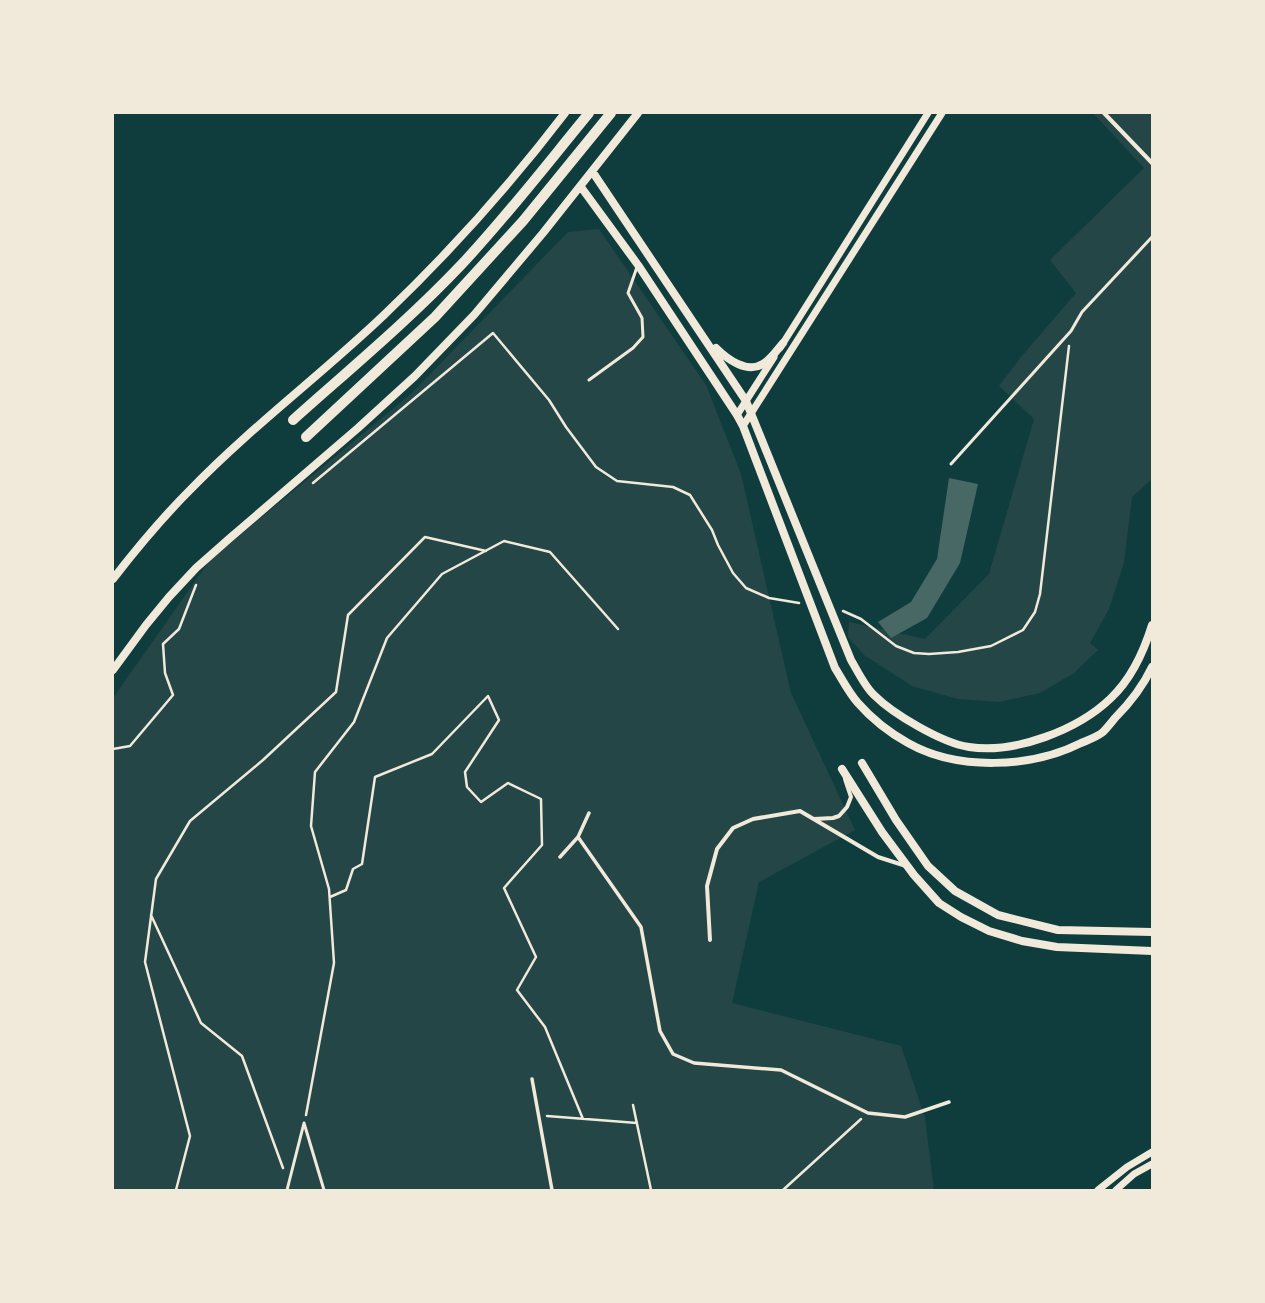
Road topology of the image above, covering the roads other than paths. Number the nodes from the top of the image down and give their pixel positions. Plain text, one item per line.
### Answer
1 (565, 113) edge
2 (588, 113) edge
3 (611, 113) edge
4 (638, 113) edge
5 (928, 113) edge
6 (942, 113) edge
7 (1104, 113) edge
8 (1152, 163) edge
9 (592, 172) junction
10 (581, 186) junction
11 (1152, 237) edge
12 (638, 265) junction
13 (702, 333) junction
14 (783, 343) junction
15 (590, 380) dead end
16 (746, 401) junction
17 (751, 412) junction
18 (737, 415) junction
19 (292, 420) dead end
20 (743, 426) junction
21 (306, 437) dead end
22 (951, 464) dead end
23 (113, 579) edge
24 (1152, 625) edge
25 (1152, 667) edge
26 (113, 670) edge
27 (862, 763) dead end
28 (842, 769) joint
29 (589, 813) dead end
30 (814, 819) junction
31 (578, 837) junction
32 (560, 857) dead end
33 (908, 867) junction
34 (1152, 932) edge
35 (710, 940) dead end
36 (1152, 950) edge
37 (532, 1079) dead end
38 (948, 1102) dead end
39 (1152, 1152) edge
40 (1152, 1164) edge
41 (287, 1190) edge
42 (324, 1190) edge
43 (552, 1190) edge
44 (1098, 1190) edge
45 (1116, 1190) edge

1 - 23 main road
2 - 19 main road
3 - 21 main road
4 - 9 main road
5 - 14 street
6 - 17 street
7 - 8 street
9 - 10 main road
9 - 13 main road
10 - 12 main road
10 - 26 main road
11 - 22 lane
12 - 15 lane
12 - 18 main road
13 - 14 main road
13 - 16 main road
14 - 16 street
16 - 17 main road
16 - 18 street
17 - 20 street
17 - 24 main road
18 - 20 main road
20 - 25 main road
27 - 34 main road
28 - 30 street
28 - 33 main road
29 - 31 street
30 - 33 street
30 - 35 street
31 - 32 street
31 - 38 street
33 - 36 main road
37 - 43 street
39 - 44 street
40 - 45 street
41 - 42 lane

